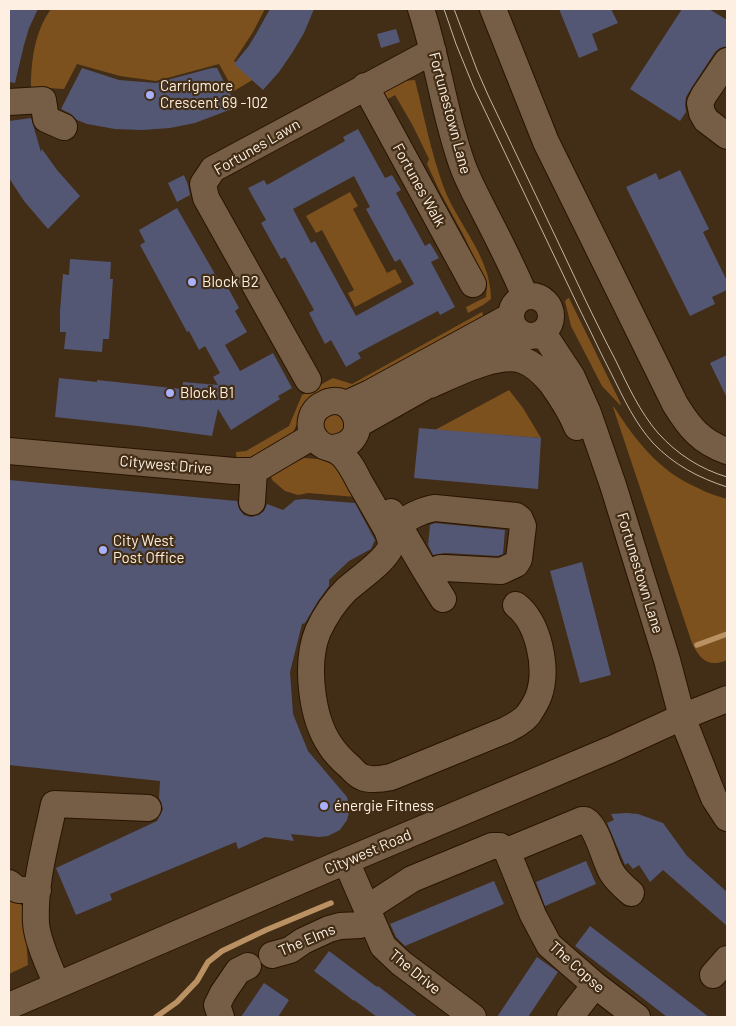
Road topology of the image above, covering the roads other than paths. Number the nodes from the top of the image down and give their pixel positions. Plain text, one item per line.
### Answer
1 (421, 9) edge
2 (493, 9) edge
3 (433, 51) junction
4 (727, 61) edge
5 (366, 86) junction
6 (9, 102) edge
7 (64, 126) dead end
8 (727, 136) edge
9 (473, 284) dead end
10 (525, 320) junction
11 (308, 380) dead end
12 (430, 385) junction
13 (353, 421) junction
14 (323, 442) junction
15 (727, 450) edge
16 (9, 451) edge
17 (254, 471) junction
18 (252, 502) dead end
19 (400, 527) junction
20 (632, 545) junction
21 (428, 575) junction
22 (443, 599) dead end
23 (516, 605) dead end
24 (727, 699) edge
25 (682, 717) junction
26 (148, 808) dead end
27 (727, 818) edge
28 (507, 851) junction
29 (346, 861) junction
30 (9, 883) edge
31 (38, 890) junction
32 (631, 893) dead end
33 (369, 914) junction
34 (272, 955) dead end
35 (248, 966) dead end
36 (57, 985) junction
37 (595, 985) junction
38 (9, 1006) edge
39 (221, 1017) edge
40 (473, 1017) edge
41 (570, 1017) edge
42 (637, 1017) edge

1 - 3 street, Fortunestown Lane
2 - 15 street
3 - 5 street, Fortunes Lawn
3 - 10 street, Fortunestown Lane
4 - 8 street
5 - 9 street, Fortunes Walk
5 - 11 street, Fortunes Lawn
6 - 7 street
10 - 12 street
10 - 13 street
10 - 20 street, Fortunestown Lane
12 - 13 street
12 - 20 street
13 - 14 street
13 - 14 street
13 - 19 street
14 - 17 street
14 - 23 street
16 - 17 street, Citywest Drive
17 - 18 street
19 - 21 street
19 - 21 street
20 - 25 street, Fortunestown Lane
21 - 22 street
24 - 25 street, Citywest Road
25 - 27 street, Fortunestown Lane
25 - 29 street, Citywest Road
26 - 31 street
28 - 32 street
28 - 33 street
28 - 37 street, The Copse
29 - 33 street, The Drive
29 - 36 street, Citywest Road
30 - 31 street
31 - 36 street
33 - 34 street, The Elms
33 - 40 street, The Drive
35 - 39 street
36 - 38 street, Citywest Road
37 - 41 street
37 - 42 street, The Copse

